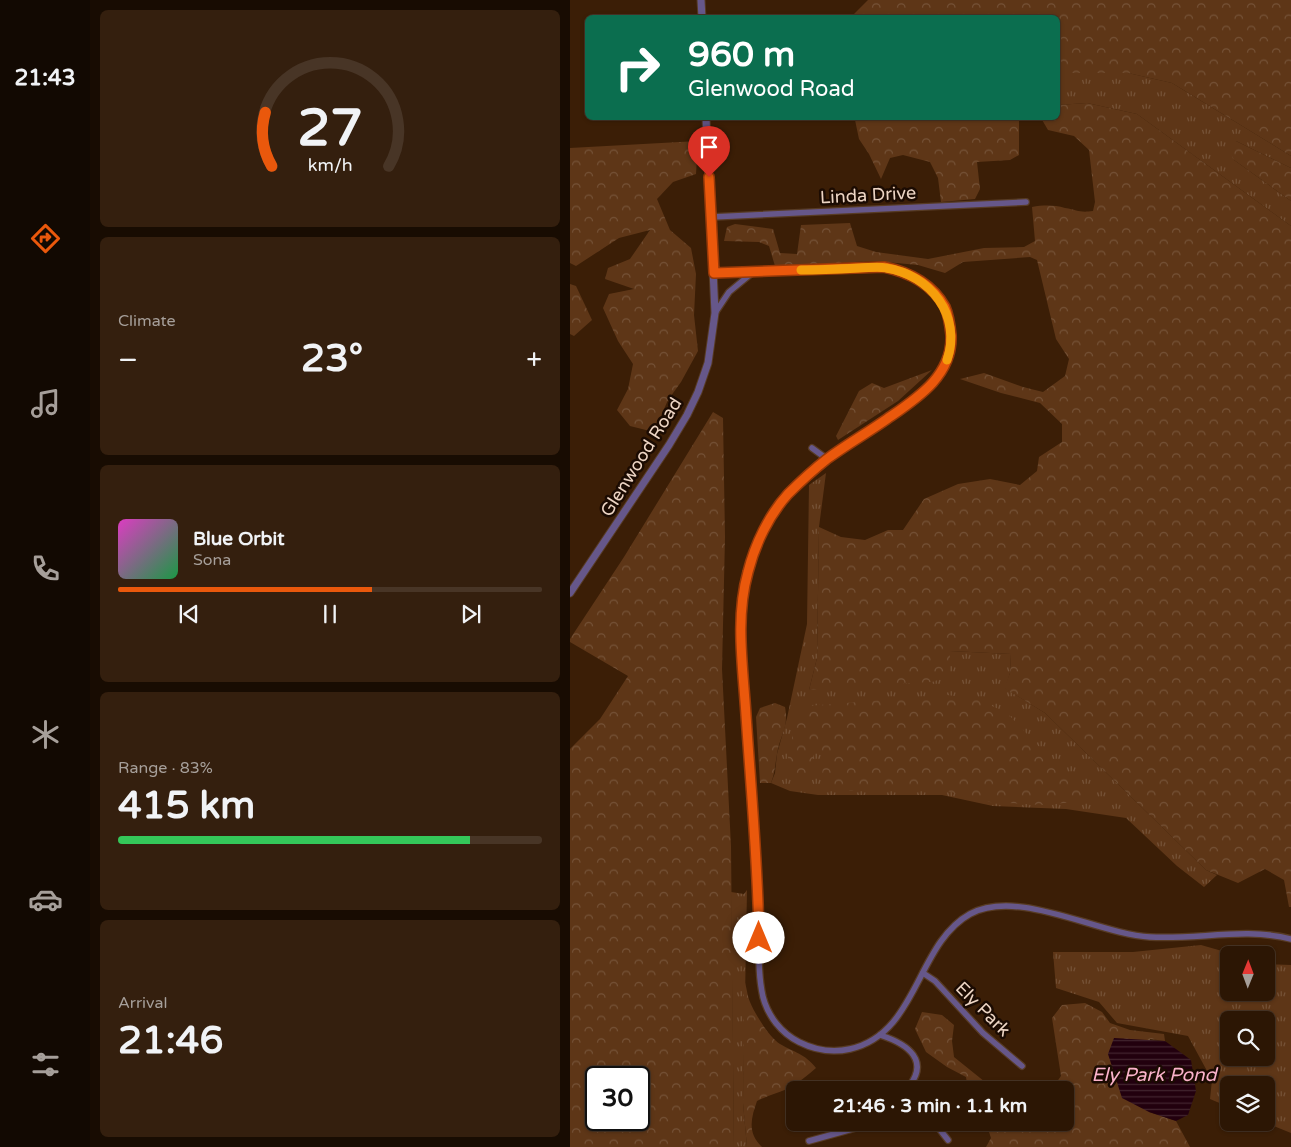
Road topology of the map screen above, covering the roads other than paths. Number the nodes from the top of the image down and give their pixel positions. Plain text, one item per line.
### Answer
1 (701, 0) edge
2 (702, 15) edge
3 (706, 120) edge
4 (1026, 202) dead end
5 (712, 217) junction
6 (753, 272) junction
7 (714, 273) junction
8 (715, 313) junction
9 (812, 448) dead end
10 (827, 459) junction
11 (570, 593) edge
12 (1291, 939) edge
13 (923, 973) junction
14 (880, 1035) junction
15 (1022, 1066) dead end
16 (913, 1081) edge
17 (845, 1131) edge
18 (941, 1131) edge
19 (948, 1140) dead end
20 (809, 1141) dead end

1 - 2 street
3 - 5 street, Glenwood Road
4 - 5 street, Linda Drive
5 - 7 street, Glenwood Road
6 - 7 street
6 - 8 street
6 - 10 street
7 - 8 street, Glenwood Road
8 - 11 street, Glenwood Road
9 - 10 street
10 - 14 street
12 - 13 street
13 - 14 street
13 - 15 street, Ely Park
14 - 16 street
17 - 20 street
18 - 19 street

